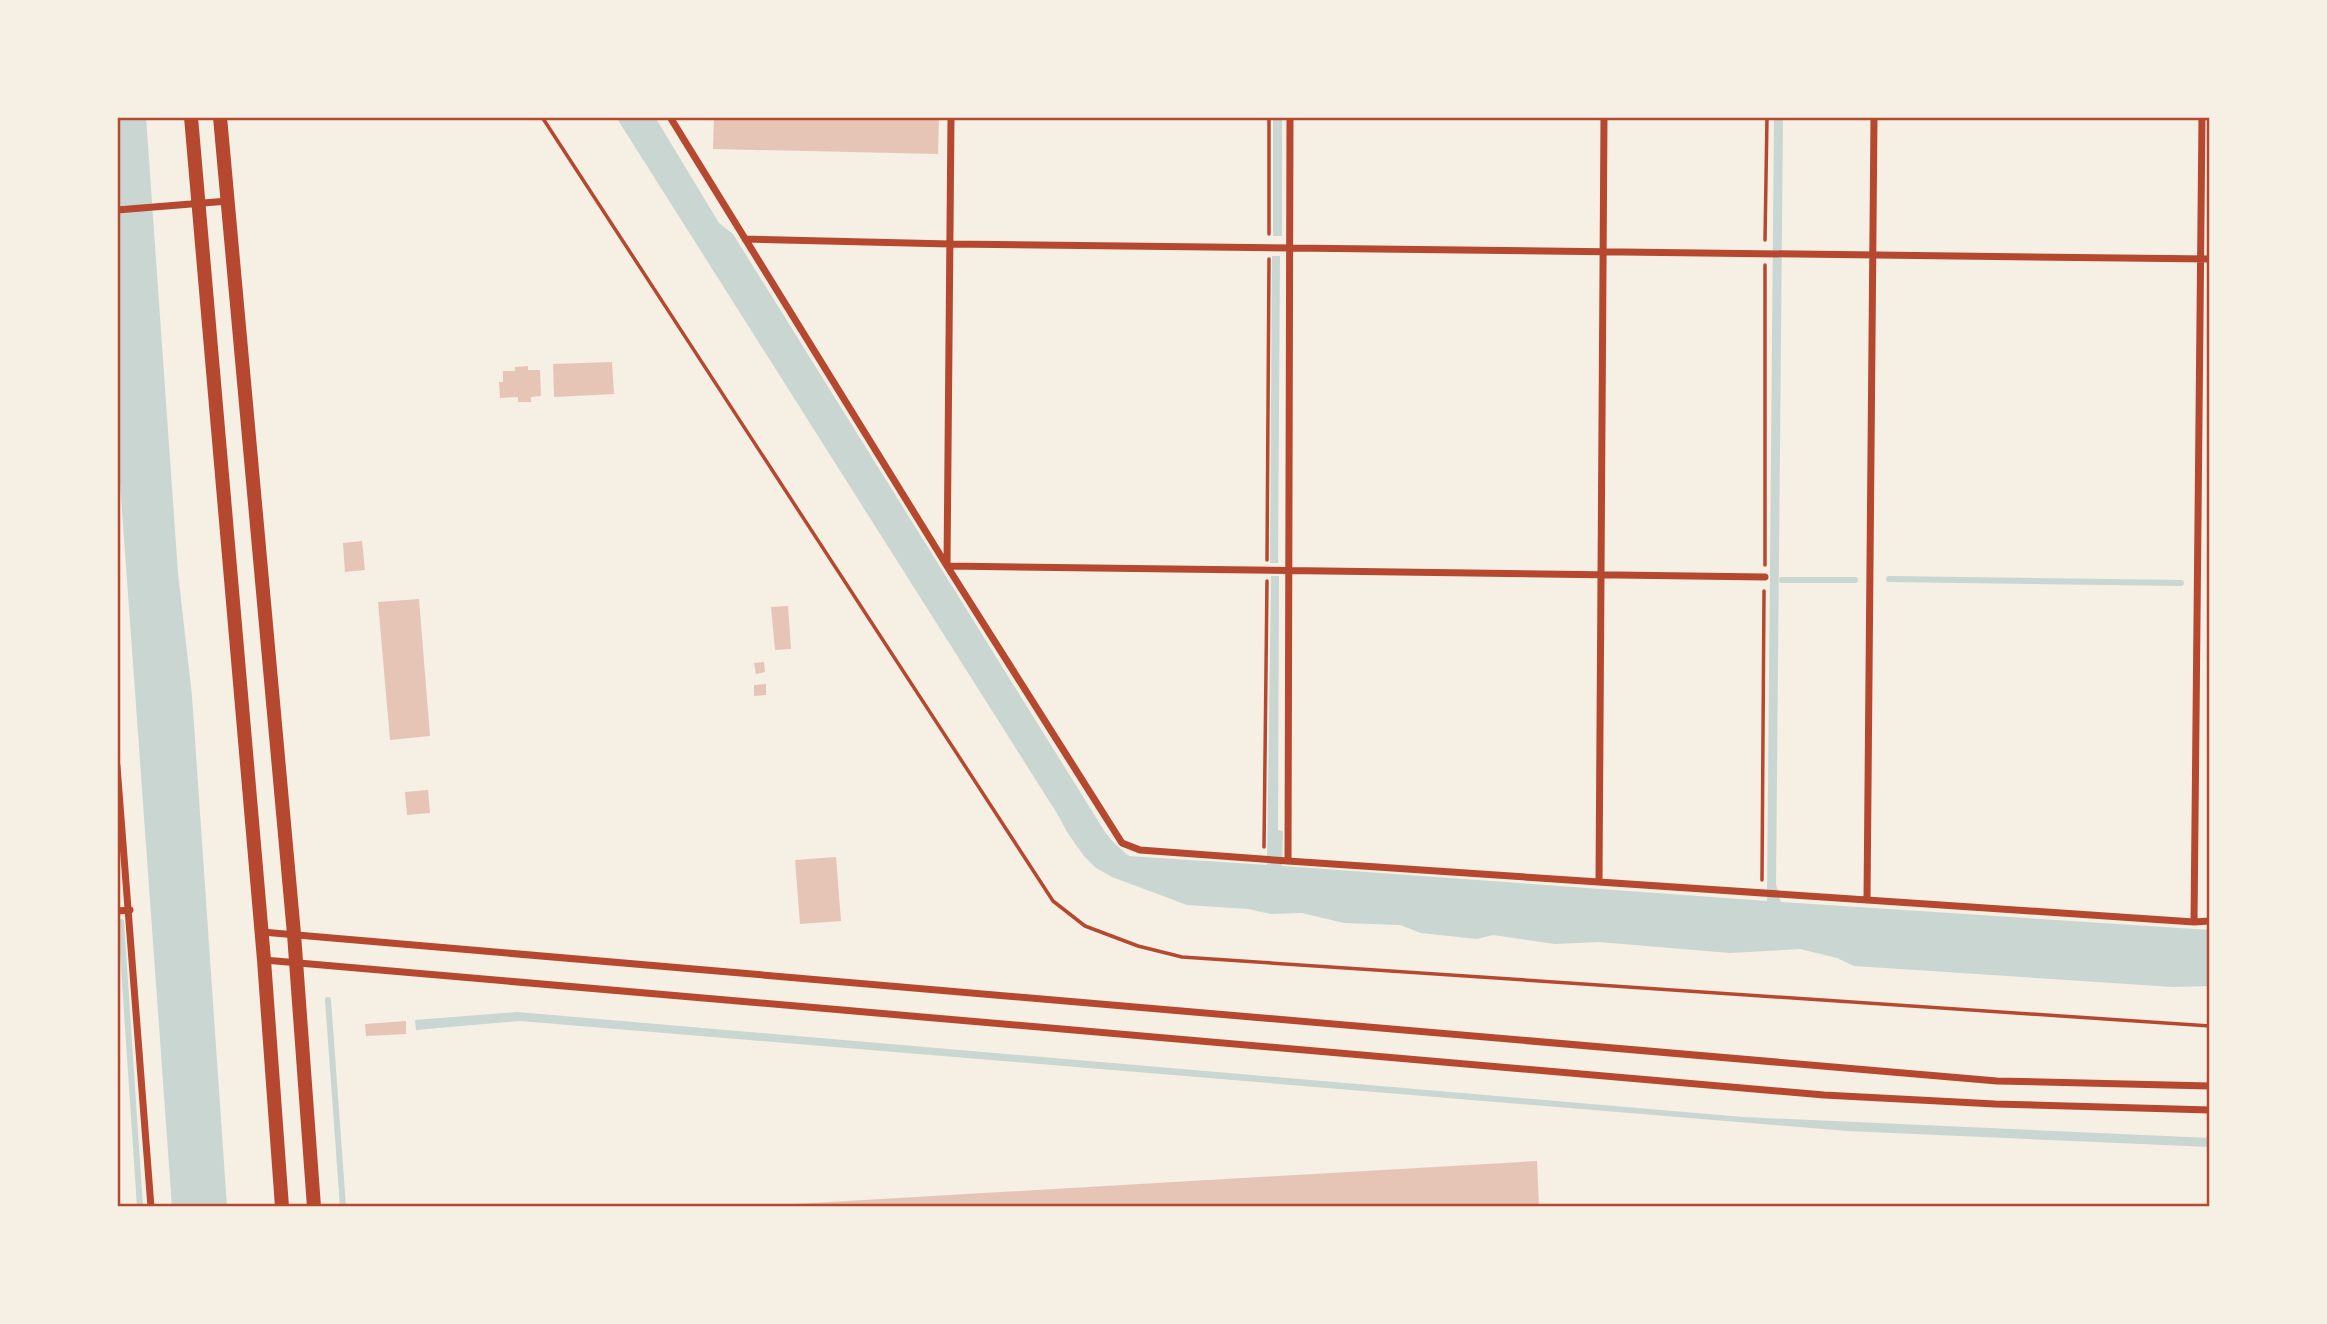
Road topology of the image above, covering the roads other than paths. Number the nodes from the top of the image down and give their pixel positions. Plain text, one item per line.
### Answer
1 (191, 117) edge
2 (220, 117) edge
3 (670, 117) edge
4 (951, 117) edge
5 (1290, 117) edge
6 (1604, 117) edge
7 (1874, 117) edge
8 (2202, 117) edge
9 (229, 201) junction
10 (200, 203) junction
11 (117, 210) edge
12 (746, 239) junction
13 (950, 244) junction
14 (1290, 247) junction
15 (1603, 251) junction
16 (1872, 256) junction
17 (2200, 259) junction
18 (2210, 259) edge
19 (947, 566) junction
20 (1289, 570) junction
21 (1601, 575) junction
22 (1765, 577) road end
23 (117, 766) edge
24 (1285, 861) junction
25 (1599, 881) junction
26 (1867, 901) junction
27 (130, 910) junction
28 (117, 911) edge
29 (2210, 921) edge
30 (2194, 922) junction
31 (262, 932) junction
32 (294, 934) junction
33 (264, 960) junction
34 (297, 963) junction
35 (2210, 1086) edge
36 (2210, 1110) edge
37 (151, 1207) edge
38 (282, 1207) edge
39 (314, 1207) edge

1 - 10 main road
2 - 9 main road
3 - 12 street
4 - 13 street
5 - 14 street
6 - 15 street
7 - 16 street
8 - 17 street
9 - 10 street
9 - 32 main road
10 - 11 street
10 - 31 main road
12 - 13 street
12 - 19 street
13 - 14 street
13 - 19 street
14 - 15 street
14 - 20 street
15 - 16 street
15 - 21 street
16 - 17 street
16 - 26 street
17 - 18 street
17 - 30 street
19 - 20 street
19 - 24 street
20 - 21 street
20 - 24 street
21 - 22 street
21 - 25 street
23 - 27 street
24 - 25 street
25 - 26 street
26 - 30 street
27 - 28 street
27 - 37 street
29 - 30 street
31 - 32 street
31 - 33 main road
32 - 34 main road
32 - 35 street
33 - 34 street
33 - 38 main road
34 - 36 street
34 - 39 main road

